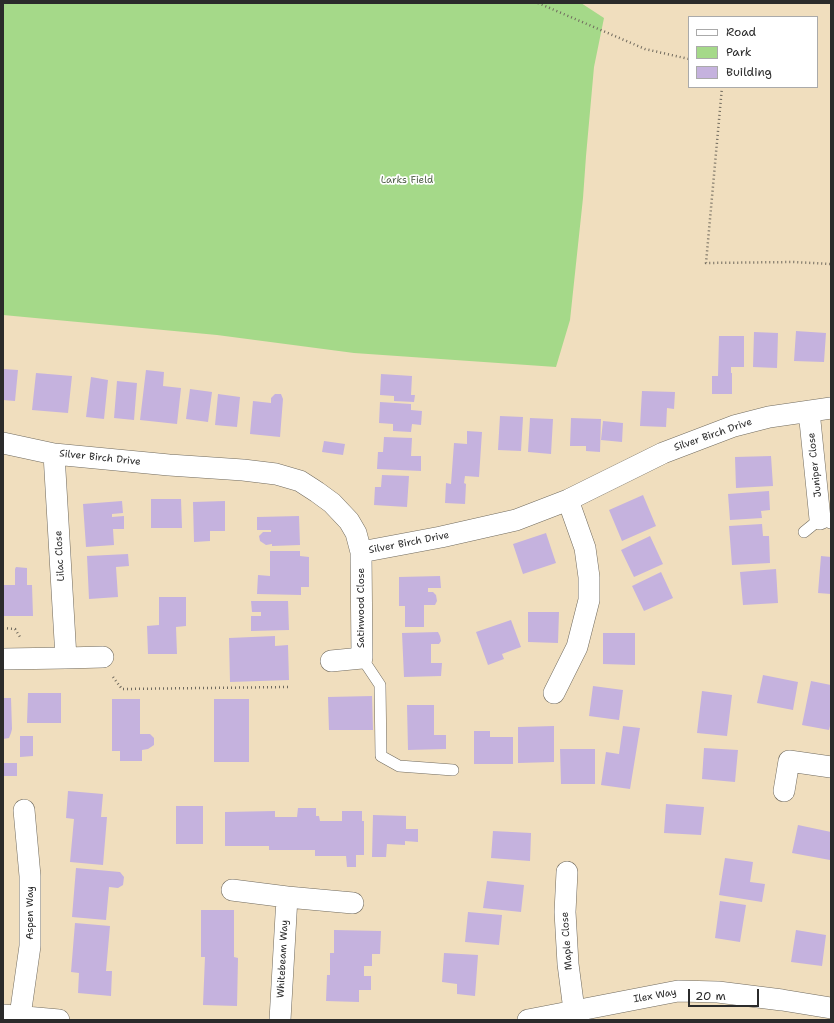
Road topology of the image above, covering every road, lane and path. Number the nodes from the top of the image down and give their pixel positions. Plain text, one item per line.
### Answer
1 (538, 3) edge
2 (688, 59) edge
3 (722, 88) edge
4 (831, 264) edge
5 (831, 408) edge
6 (809, 411) junction
7 (3, 442) edge
8 (54, 454) junction
9 (568, 500) junction
10 (826, 521) edge
11 (804, 532) dead end
12 (361, 552) junction
13 (103, 657) joint
14 (66, 658) junction
15 (362, 658) junction
16 (3, 659) edge
17 (331, 661) dead end
18 (288, 687) dead end
19 (554, 693) dead end
20 (831, 767) edge
21 (452, 770) dead end
22 (784, 791) dead end
23 (24, 810) dead end
24 (567, 872) dead end
25 (232, 890) dead end
26 (287, 897) junction
27 (353, 903) dead end
28 (831, 1008) edge
29 (574, 1010) junction
30 (11, 1016) edge
31 (59, 1020) edge
32 (280, 1020) edge
33 (528, 1020) edge

1 - 2 path
3 - 4 path
5 - 6 street, Silver Birch Drive
6 - 9 street, Silver Birch Drive
6 - 10 street, Juniper Close
7 - 8 street, Silver Birch Drive
8 - 12 street, Silver Birch Drive
8 - 14 street, Lilac Close
9 - 12 street, Silver Birch Drive
9 - 19 street
10 - 11 lane
12 - 15 street, Satinwood Close
13 - 14 street
13 - 18 path
14 - 16 street
15 - 17 street, Satinwood Close
15 - 21 lane
20 - 22 street
23 - 30 street, Aspen Way
24 - 29 street, Maple Close
25 - 26 street
26 - 27 street
26 - 32 street, Whitebeam Way
28 - 29 street, Ilex Way
29 - 33 street, Ilex Way
30 - 31 street

